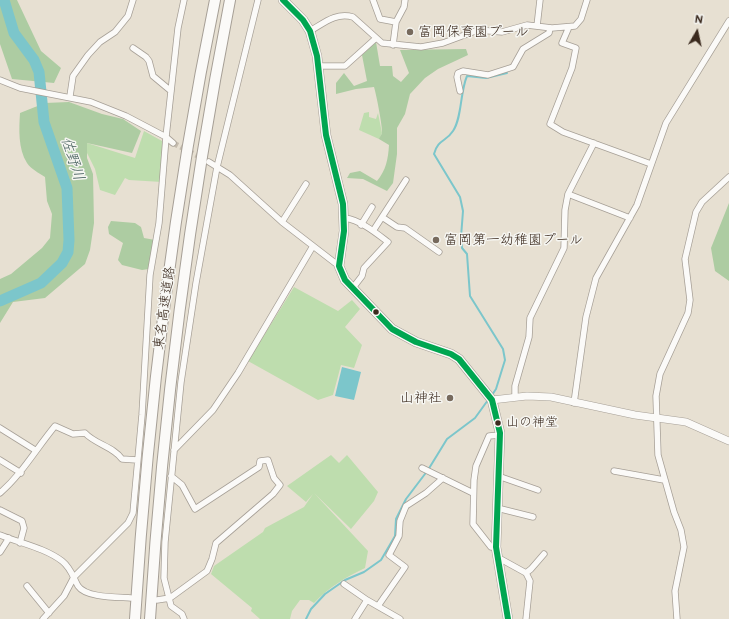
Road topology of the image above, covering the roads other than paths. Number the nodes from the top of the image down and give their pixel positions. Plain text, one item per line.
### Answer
1 (133, 0) edge
2 (184, 0) edge
3 (216, 0) edge
4 (230, 0) edge
5 (258, 0) edge
6 (283, 0) edge
7 (373, 0) edge
8 (405, 0) edge
9 (540, 0) edge
10 (587, 0) edge
11 (729, 21) edge
12 (396, 22) junction
13 (536, 26) junction
14 (569, 27) junction
15 (550, 28) junction
16 (310, 31) junction
17 (375, 38) junction
18 (393, 44) junction
19 (133, 48) dead end
20 (318, 66) junction
21 (0, 80) edge
22 (171, 91) junction
23 (460, 91) dead end
24 (70, 96) junction
25 (166, 137) junction
26 (173, 143) tunnel mouth
27 (594, 143) junction
28 (209, 162) tunnel mouth
29 (651, 164) junction
30 (217, 167) junction
31 (729, 178) edge
32 (406, 180) dead end
33 (306, 184) dead end
34 (568, 194) junction
35 (372, 207) dead end
36 (382, 217) junction
37 (345, 218) junction
38 (630, 218) junction
39 (282, 222) junction
40 (361, 224) junction
41 (373, 231) junction
42 (313, 246) junction
43 (439, 252) dead end
44 (339, 266) junction
45 (352, 289) junction
46 (515, 397) junction
47 (492, 400) junction
48 (574, 402) junction
49 (656, 417) junction
50 (0, 428) edge
51 (500, 435) junction
52 (729, 441) edge
53 (36, 450) junction
54 (174, 450) junction
55 (0, 460) edge
56 (137, 460) junction
57 (422, 468) dead end
58 (614, 471) dead end
59 (21, 473) junction
60 (171, 476) junction
61 (498, 476) junction
62 (443, 478) junction
63 (664, 480) junction
64 (538, 490) dead end
65 (0, 493) edge
66 (473, 493) junction
67 (497, 508) junction
68 (0, 510) edge
69 (533, 517) dead end
70 (0, 535) edge
71 (9, 538) junction
72 (20, 543) junction
73 (496, 547) junction
74 (0, 552) edge
75 (544, 554) dead end
76 (497, 557) junction
77 (526, 573) junction
78 (74, 576) junction
79 (344, 584) dead end
80 (27, 586) dead end
81 (131, 598) dead end
82 (170, 598) junction
83 (157, 600) dead end
84 (367, 600) junction
85 (378, 606) junction
86 (49, 613) junction
87 (43, 619) edge
88 (135, 619) edge
89 (150, 619) edge
90 (184, 619) edge
91 (355, 619) edge
92 (400, 619) edge
93 (508, 619) edge
94 (526, 619) edge
95 (677, 619) edge

1 - 24 street
2 - 22 street
3 - 88 highway, 東名高速道路
4 - 89 highway, 東名高速道路
5 - 30 street
6 - 16 main road
7 - 12 street
8 - 12 street
9 - 13 street
10 - 14 street
11 - 29 street
12 - 18 street
13 - 15 street
13 - 18 street
14 - 15 street
14 - 27 street
15 - 23 street
16 - 17 street
16 - 20 main road
17 - 18 street
17 - 20 street
19 - 22 street
20 - 37 main road
21 - 24 street
22 - 25 street
24 - 25 street
25 - 26 street
25 - 56 street
27 - 29 street
27 - 34 street
28 - 30 street
29 - 38 street
30 - 39 street
30 - 54 street
31 - 49 street
32 - 36 street
33 - 39 street
34 - 38 street
34 - 46 street
35 - 40 street
36 - 41 street
36 - 43 street
37 - 40 street
37 - 44 main road
38 - 48 street
39 - 42 street
40 - 41 street
41 - 45 street
42 - 44 street
42 - 54 street
44 - 45 main road
45 - 47 main road
46 - 47 street
46 - 48 street
47 - 51 main road
48 - 49 street
49 - 52 street
49 - 63 street
50 - 53 street
51 - 61 main road
51 - 66 street
53 - 56 street
53 - 59 street
54 - 60 street
55 - 59 street
56 - 78 street
57 - 62 street
58 - 63 street
59 - 65 street
60 - 82 street
60 - 82 street
61 - 64 street
61 - 67 main road
62 - 66 street
62 - 85 street
63 - 95 street
66 - 73 street
67 - 69 street
67 - 73 main road
68 - 72 street
70 - 71 street
71 - 72 street
71 - 74 street
72 - 78 street
73 - 76 main road
75 - 77 street
76 - 77 street
76 - 93 main road
77 - 94 street
78 - 81 street
78 - 86 street
79 - 84 street
80 - 86 street
82 - 83 street
82 - 90 street
84 - 85 street
84 - 91 street
85 - 92 street
86 - 87 street

